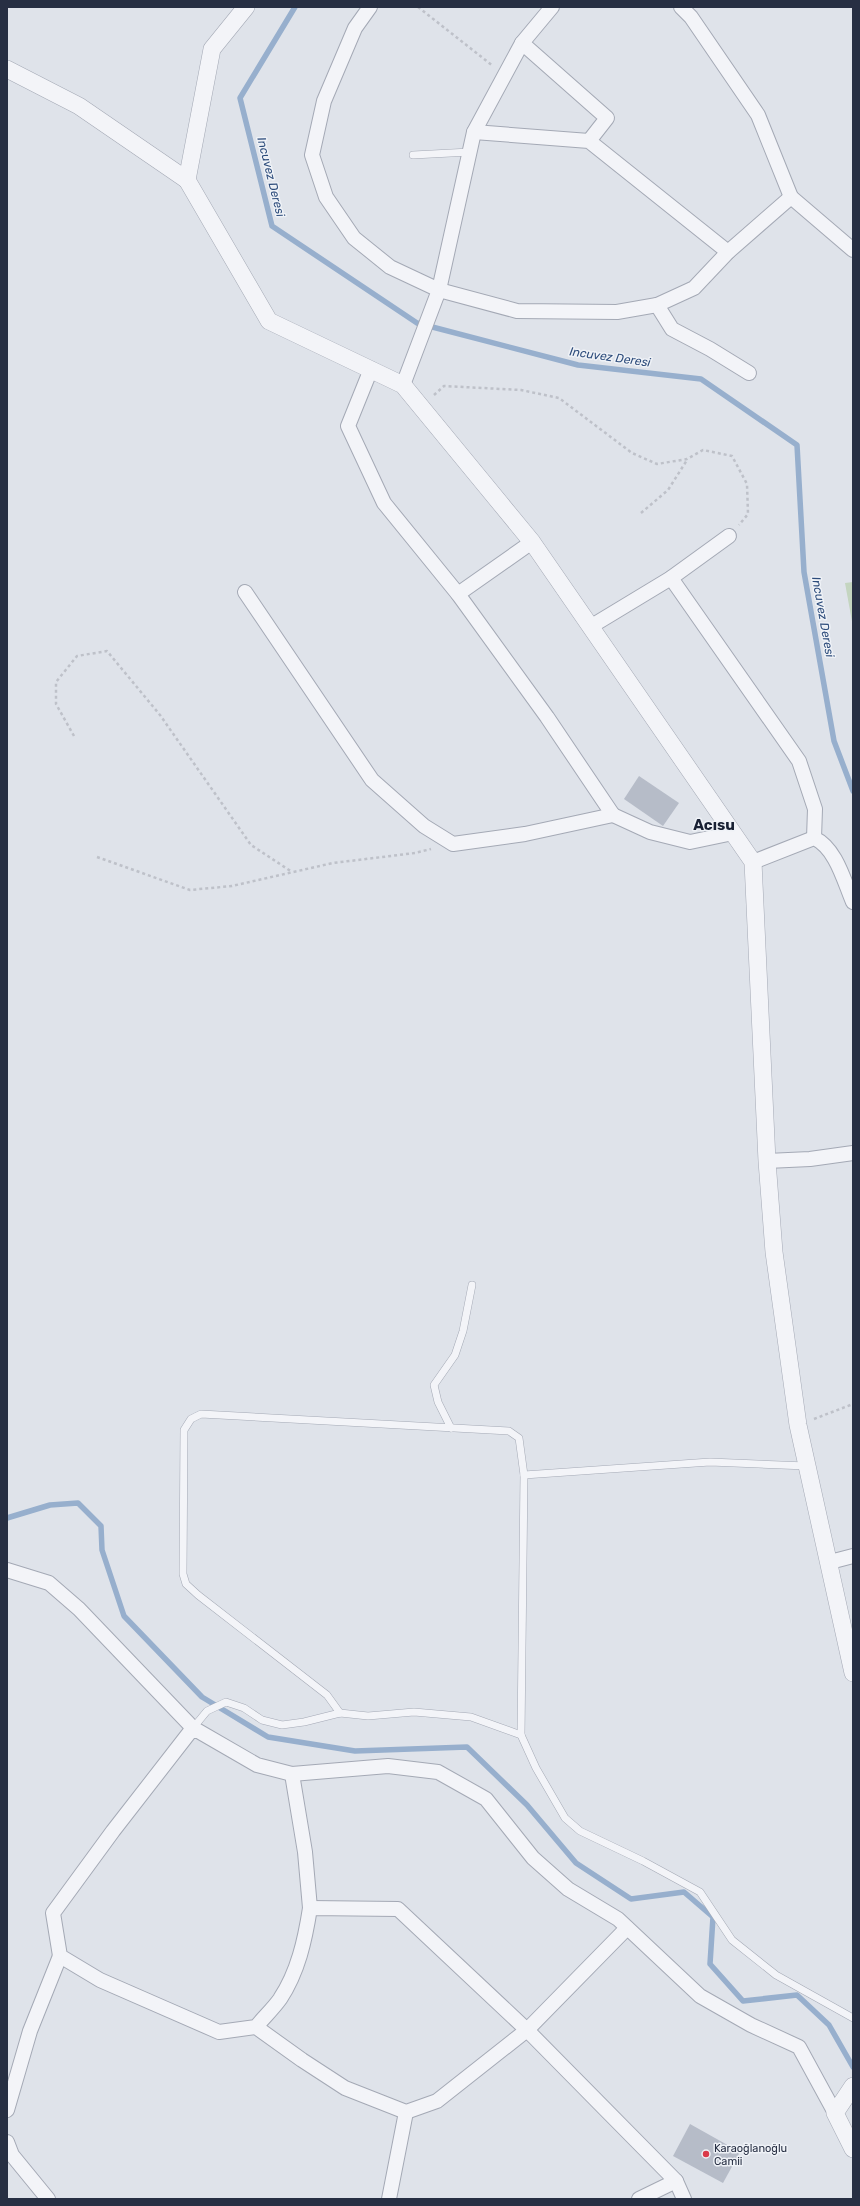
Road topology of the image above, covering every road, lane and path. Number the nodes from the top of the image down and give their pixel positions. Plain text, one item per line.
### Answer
1 (246, 7) edge
2 (370, 7) edge
3 (418, 7) edge
4 (552, 7) edge
5 (681, 7) edge
6 (522, 44) junction
7 (7, 69) edge
8 (505, 75) junction
9 (474, 132) junction
10 (589, 141) junction
11 (470, 152) junction
12 (413, 155) dead end
13 (186, 180) junction
14 (791, 197) junction
15 (853, 250) edge
16 (728, 252) junction
17 (439, 290) junction
18 (657, 305) junction
19 (371, 369) junction
20 (749, 373) dead end
21 (403, 385) junction
22 (421, 408) junction
23 (687, 459) junction
24 (641, 513) dead end
25 (729, 536) joint
26 (532, 542) junction
27 (671, 578) junction
28 (245, 592) dead end
29 (458, 594) junction
30 (590, 627) junction
31 (74, 736) dead end
32 (613, 815) junction
33 (733, 833) junction
34 (814, 838) junction
35 (453, 844) junction
36 (97, 856) dead end
37 (753, 862) junction
38 (292, 872) junction
39 (853, 902) edge
40 (853, 1153) edge
41 (767, 1161) junction
42 (472, 1285) dead end
43 (853, 1404) edge
44 (798, 1425) junction
45 (451, 1428) junction
46 (808, 1466) junction
47 (524, 1474) junction
48 (853, 1556) edge
49 (830, 1562) junction
50 (7, 1570) edge
51 (853, 1673) edge
52 (340, 1713) junction
53 (193, 1728) junction
54 (521, 1736) junction
55 (292, 1774) junction
56 (310, 1908) junction
57 (627, 1928) junction
58 (60, 1956) junction
59 (853, 2018) edge
60 (256, 2027) junction
61 (527, 2030) junction
62 (853, 2086) edge
63 (7, 2110) edge
64 (406, 2112) junction
65 (835, 2112) junction
66 (7, 2142) edge
67 (853, 2149) edge
68 (676, 2181) junction
69 (48, 2199) edge
70 (389, 2199) edge
71 (639, 2199) edge
72 (684, 2199) edge

1 - 13 street
2 - 17 street
3 - 8 path
4 - 6 street
5 - 14 street
6 - 8 street
6 - 10 street
7 - 13 street
8 - 9 street
9 - 10 street
9 - 11 street
10 - 16 street
11 - 12 lane
11 - 17 street
13 - 19 street
14 - 15 street
14 - 16 street
16 - 18 street
17 - 18 street
17 - 21 street
18 - 20 street
19 - 21 street
19 - 29 street
21 - 22 street
22 - 23 path
22 - 26 street
23 - 24 path
23 - 25 path
25 - 27 street
26 - 29 street
26 - 30 street
27 - 30 street
27 - 34 street
28 - 35 street
29 - 32 street
30 - 33 street
31 - 38 path
32 - 33 street
32 - 35 street
33 - 37 street
34 - 37 street
34 - 39 street
35 - 38 path
36 - 38 path
37 - 41 street
40 - 41 street
41 - 44 street
42 - 45 lane
43 - 44 path
44 - 46 street
45 - 47 lane
45 - 52 lane
46 - 47 lane
46 - 49 street
47 - 54 lane
48 - 49 street
49 - 51 street
50 - 53 street
52 - 53 lane
52 - 54 lane
53 - 55 street
53 - 58 street
54 - 59 lane
55 - 56 street
55 - 57 street
56 - 60 street
56 - 61 street
57 - 61 street
57 - 65 street
58 - 60 street
58 - 63 street
60 - 64 street
61 - 64 street
61 - 68 street
62 - 65 street
64 - 70 street
65 - 67 street
66 - 69 street
68 - 71 street
68 - 72 street

